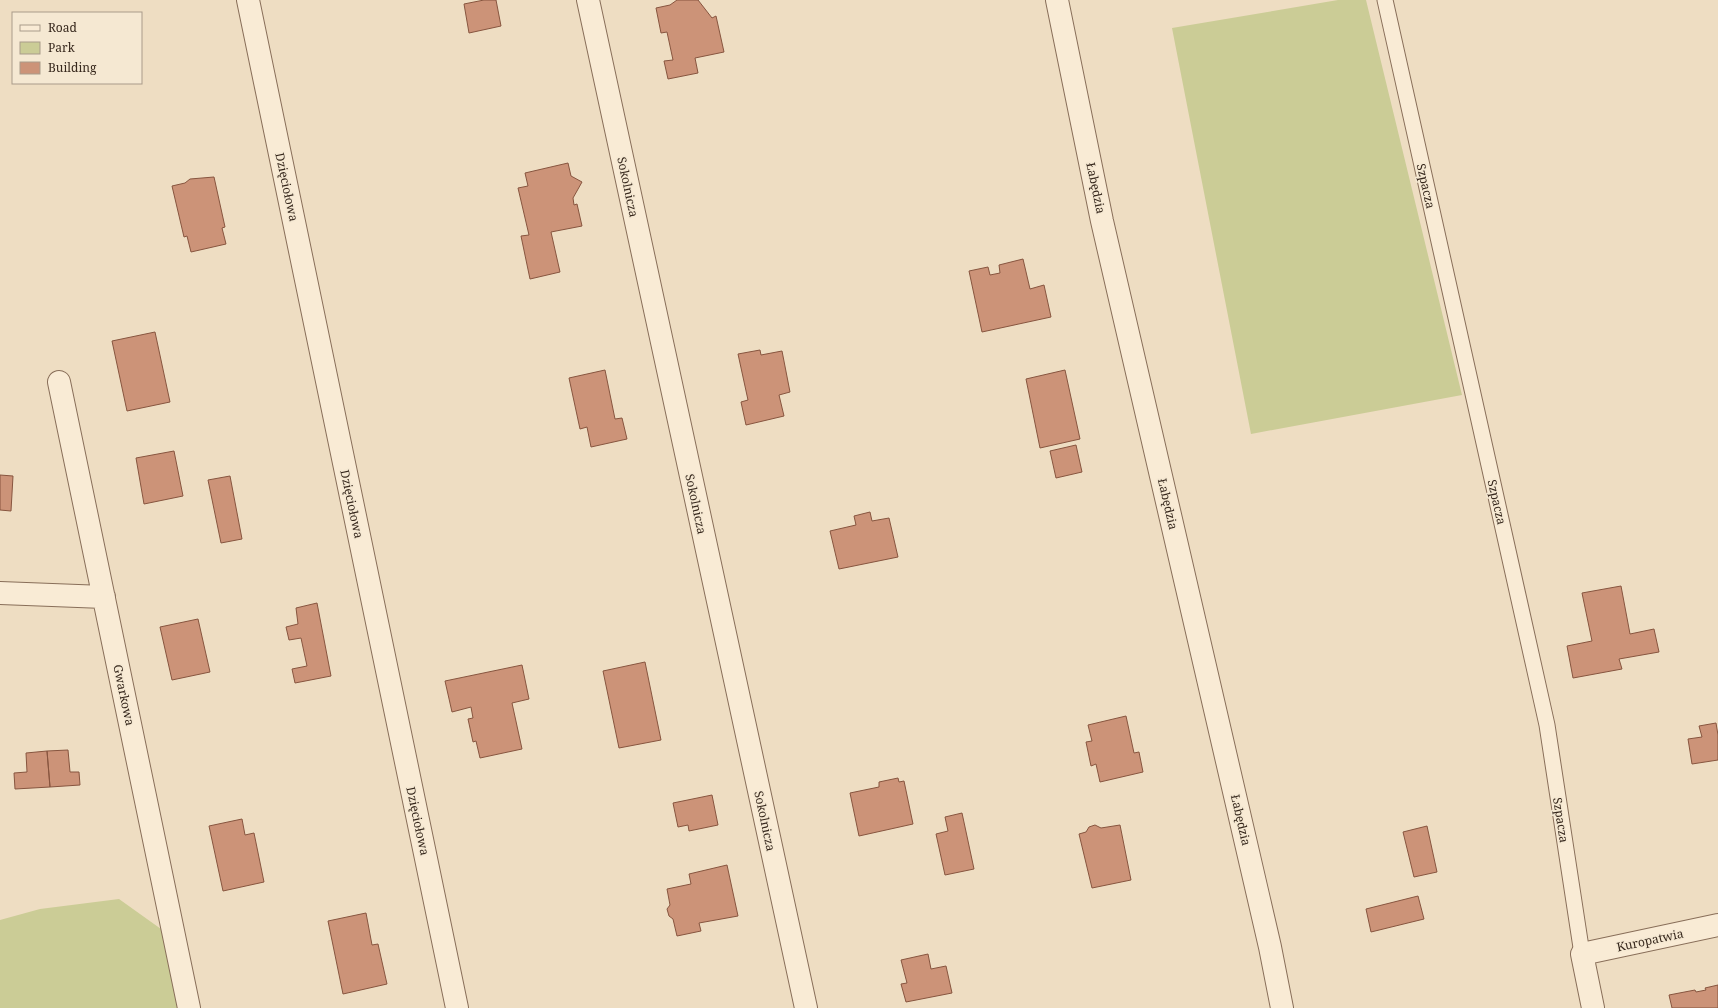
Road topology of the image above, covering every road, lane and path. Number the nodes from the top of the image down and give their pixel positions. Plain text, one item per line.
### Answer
1 (248, 0) edge
2 (588, 0) edge
3 (1056, 0) edge
4 (1385, 0) edge
5 (59, 382) dead end
6 (0, 593) edge
7 (104, 597) junction
8 (1718, 926) edge
9 (1582, 954) junction
10 (189, 1008) edge
11 (457, 1008) edge
12 (806, 1008) edge
13 (1282, 1008) edge
14 (1592, 1008) edge

1 - 11 street, Dzięciołowa
2 - 12 street, Sokolnicza
3 - 13 street, Łabędzia
4 - 9 lane, Szpacza
5 - 7 street, Gwarkowa
6 - 7 street
7 - 10 street, Gwarkowa
8 - 9 street, Kuropatwia
9 - 14 street, Szpacza

